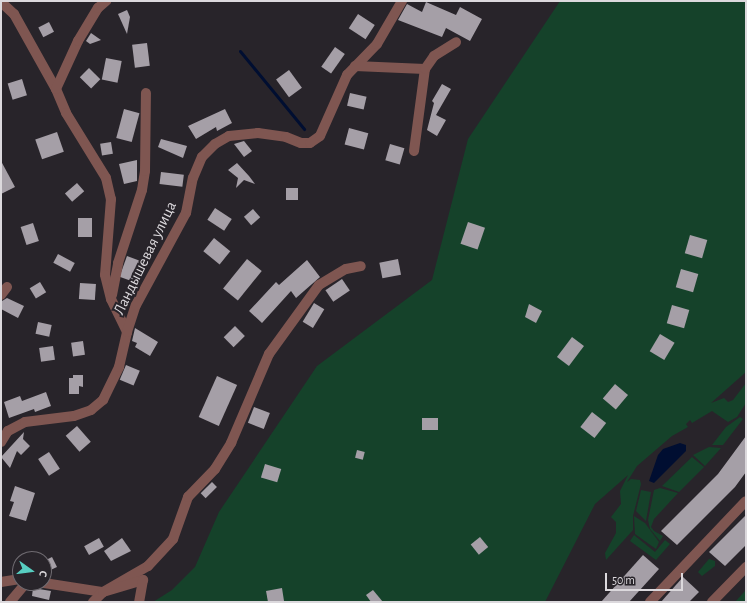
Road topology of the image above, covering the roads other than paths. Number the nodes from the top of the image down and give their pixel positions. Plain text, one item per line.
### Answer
1 (106, 1) edge
2 (402, 1) edge
3 (2, 5) edge
4 (456, 42) dead end
5 (355, 66) junction
6 (425, 69) junction
7 (56, 90) junction
8 (146, 93) dead end
9 (414, 151) dead end
10 (361, 266) dead end
11 (111, 299) junction
12 (126, 332) junction
13 (1, 442) edge
14 (746, 501) edge
15 (746, 568) edge
16 (12, 580) edge
17 (1, 582) edge
18 (52, 584) edge
19 (19, 591) edge
20 (103, 592) junction
21 (10, 602) edge
22 (93, 602) edge
23 (139, 602) edge
24 (650, 602) edge
25 (712, 602) edge

1 - 7 street
2 - 5 street, Ландышевая улица
3 - 7 street
4 - 6 street
5 - 6 street
5 - 12 street, Ландышевая улица
6 - 9 street
7 - 11 street
8 - 11 street
10 - 20 street
11 - 12 street
12 - 13 street, Ландышевая улица
14 - 24 street
15 - 25 street
16 - 17 street
18 - 20 street
19 - 21 street
20 - 22 street
20 - 23 street

